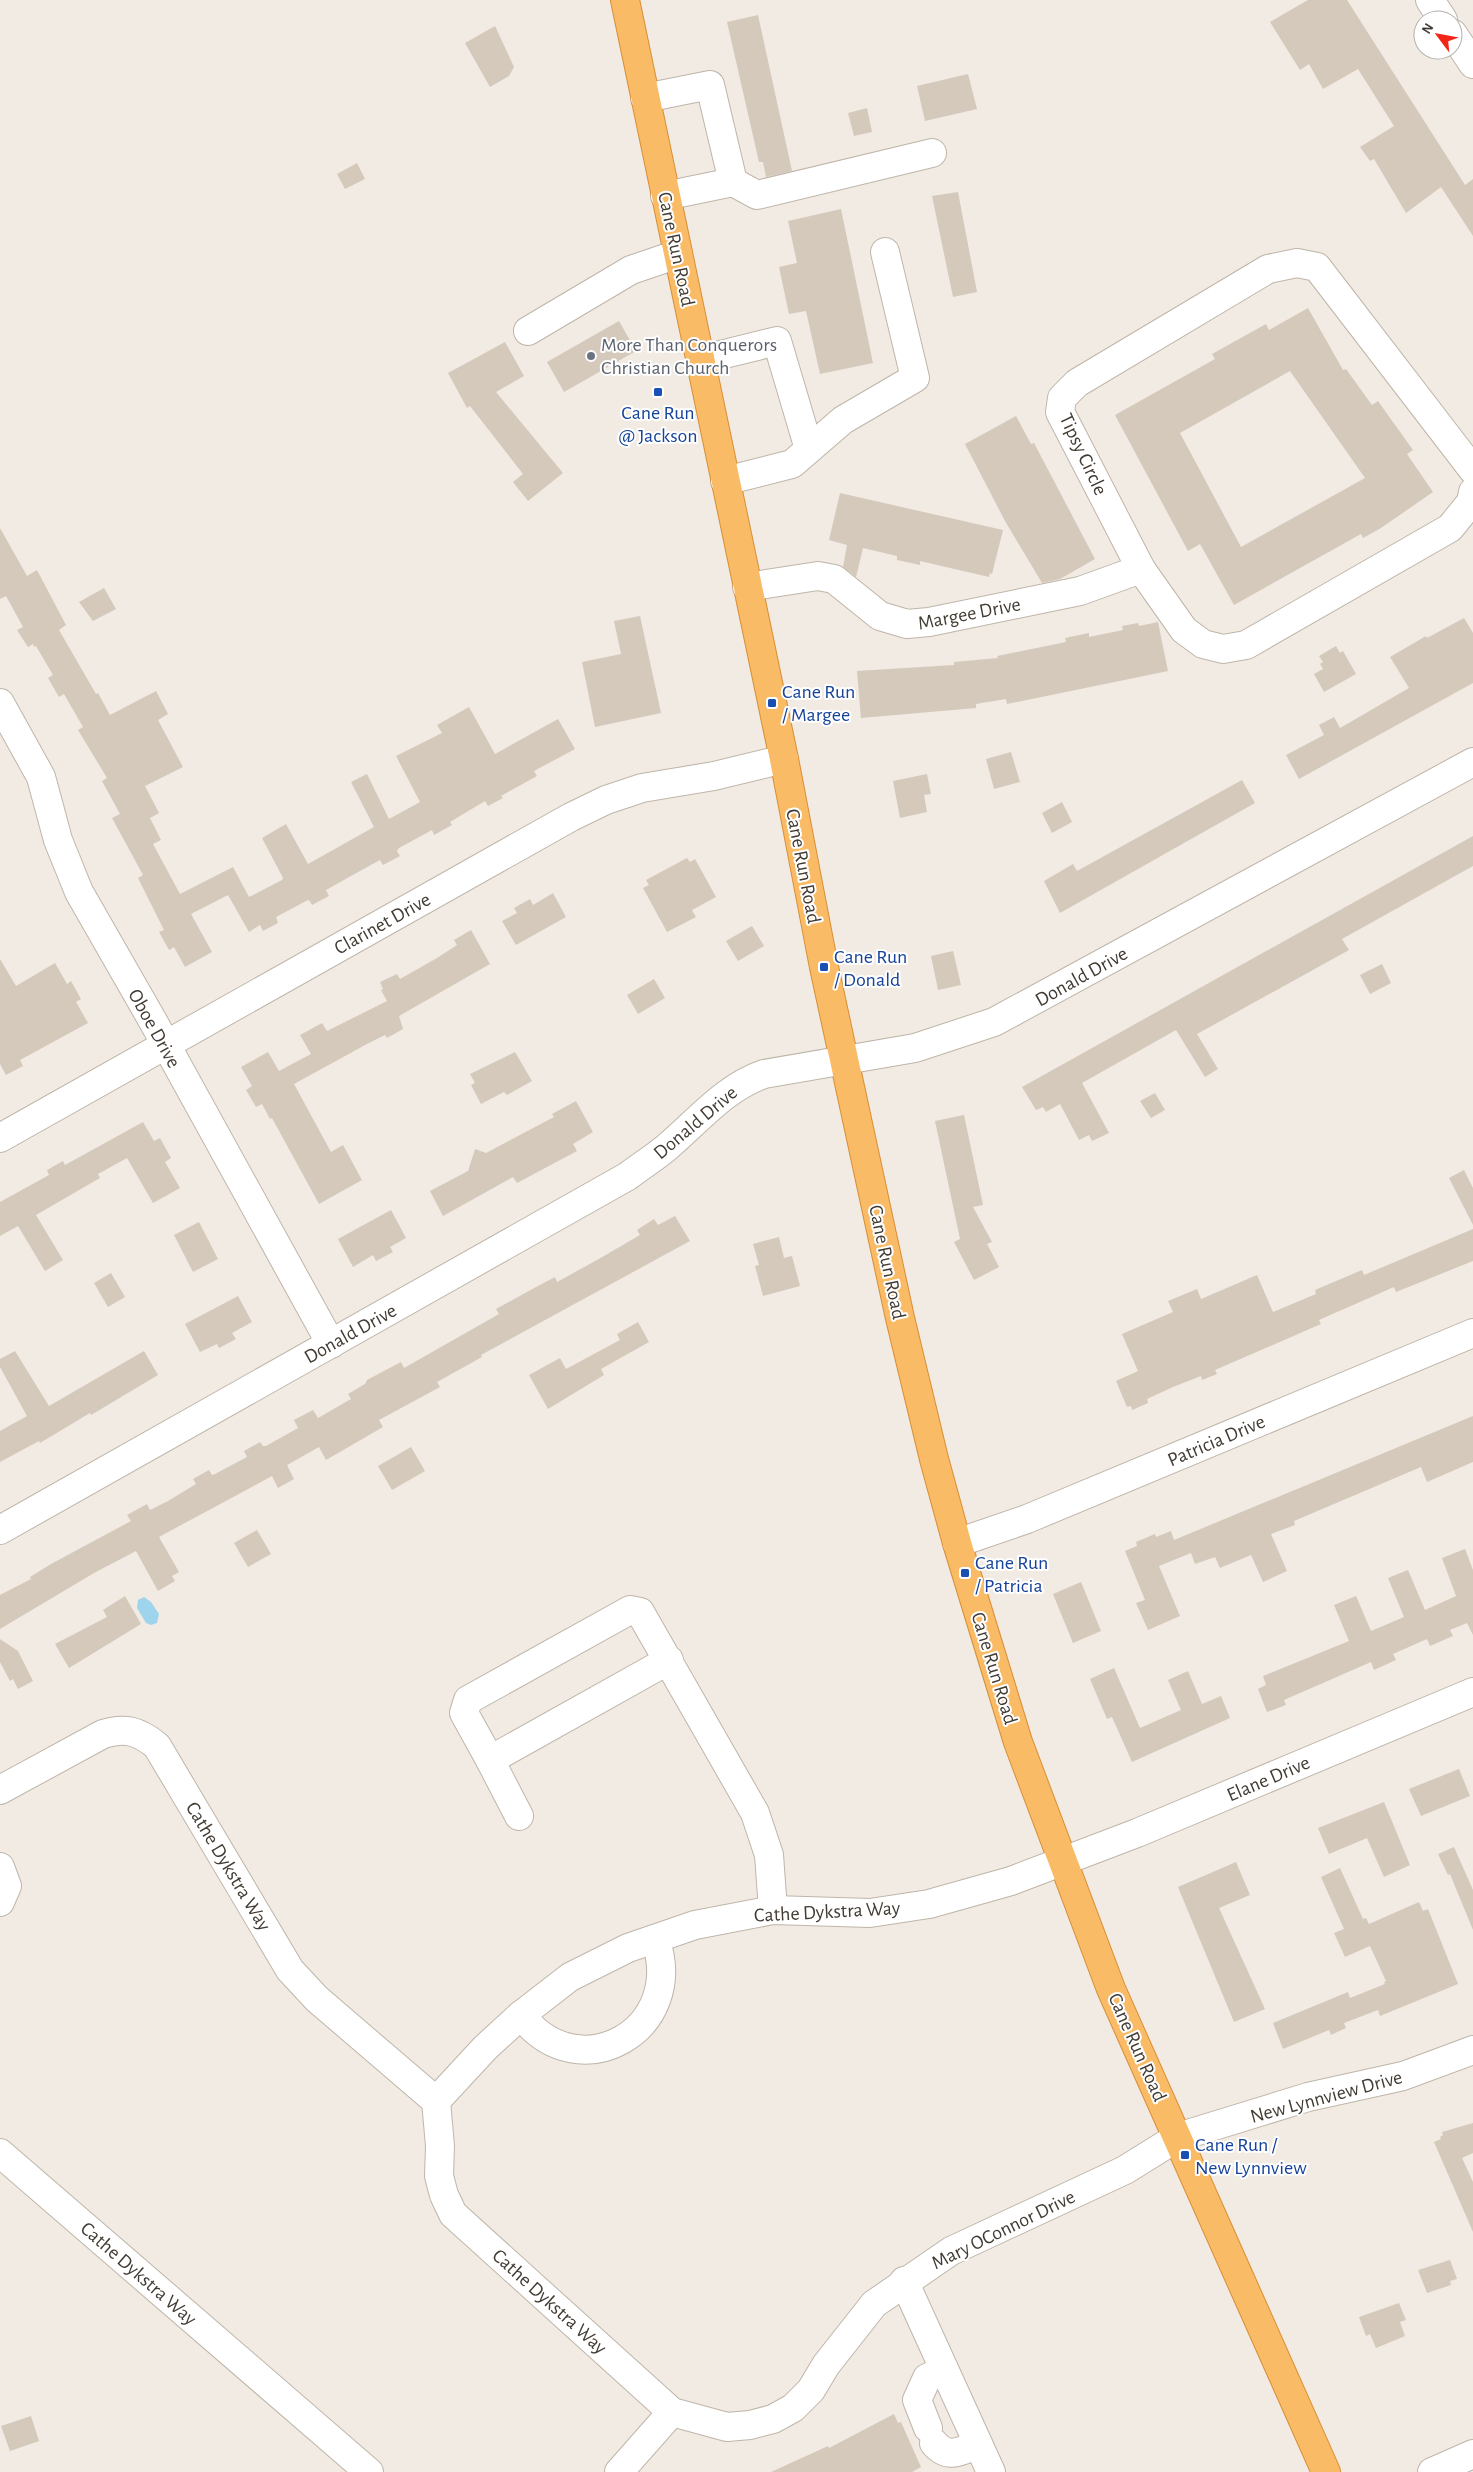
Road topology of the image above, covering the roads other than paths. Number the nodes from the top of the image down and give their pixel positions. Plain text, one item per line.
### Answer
1 (625, 0) edge
2 (1463, 49) edge
3 (1473, 64) edge
4 (645, 98) junction
5 (932, 153) dead end
6 (733, 182) junction
7 (665, 196) junction
8 (885, 252) dead end
9 (678, 254) junction
10 (528, 331) dead end
11 (700, 360) junction
12 (809, 449) junction
13 (1473, 470) edge
14 (725, 481) junction
15 (1473, 492) edge
16 (1140, 569) junction
17 (748, 587) junction
18 (0, 703) edge
19 (8, 734) edge
20 (784, 759) junction
21 (1473, 762) edge
22 (165, 1044) junction
23 (845, 1061) junction
24 (0, 1138) edge
25 (1473, 1333) edge
26 (330, 1344) junction
27 (0, 1530) edge
28 (957, 1544) junction
29 (669, 1660) junction
30 (1473, 1692) edge
31 (490, 1760) junction
32 (0, 1790) edge
33 (519, 1816) dead end
34 (1062, 1862) junction
35 (0, 1867) edge
36 (0, 1902) edge
37 (773, 1910) junction
38 (654, 1939) junction
39 (521, 2015) junction
40 (1473, 2050) edge
41 (436, 2101) junction
42 (1178, 2137) junction
43 (0, 2153) edge
44 (904, 2281) junction
45 (944, 2370) junction
46 (672, 2412) junction
47 (978, 2444) junction
48 (1473, 2454) edge
49 (369, 2472) edge
50 (619, 2472) edge
51 (991, 2472) edge
52 (1326, 2472) edge
53 (1432, 2472) edge

1 - 4 highway, Cane Run Road
2 - 3 street
4 - 6 street
4 - 7 highway, Cane Run Road
5 - 6 street
6 - 7 street
7 - 9 highway, Cane Run Road
8 - 12 street
9 - 10 street
9 - 11 highway, Cane Run Road
11 - 12 street
11 - 14 highway, Cane Run Road
12 - 14 street
13 - 16 street, Tipsy Circle
14 - 17 highway, Cane Run Road
15 - 16 street, Tipsy Circle
16 - 17 street, Margee Drive
17 - 20 highway, Cane Run Road
18 - 19 street, Oboe Drive
19 - 22 street, Oboe Drive
20 - 22 street, Clarinet Drive
20 - 23 highway, Cane Run Road
21 - 23 street, Donald Drive
22 - 24 street, Clarinet Drive
22 - 26 street, Oboe Drive
23 - 26 street, Donald Drive
23 - 28 highway, Cane Run Road
25 - 28 street, Patricia Drive
26 - 27 street, Donald Drive
28 - 34 highway, Cane Run Road
29 - 31 street
29 - 31 street
29 - 37 street
30 - 34 street, Elane Drive
31 - 33 street
32 - 41 street, Cathe Dykstra Way
34 - 37 street, Cathe Dykstra Way
34 - 42 highway, Cane Run Road
35 - 36 street
37 - 38 street, Cathe Dykstra Way
38 - 39 street, Cathe Dykstra Way
38 - 39 street
39 - 41 street, Cathe Dykstra Way
40 - 42 street, New Lynnview Drive
41 - 46 street, Cathe Dykstra Way
42 - 44 street, Mary OConnor Drive
42 - 52 highway, Cane Run Road
43 - 49 street, Cathe Dykstra Way
44 - 45 street
44 - 46 street, Mary OConnor Drive
45 - 47 street
45 - 47 street
46 - 50 street
47 - 51 street
48 - 53 street

